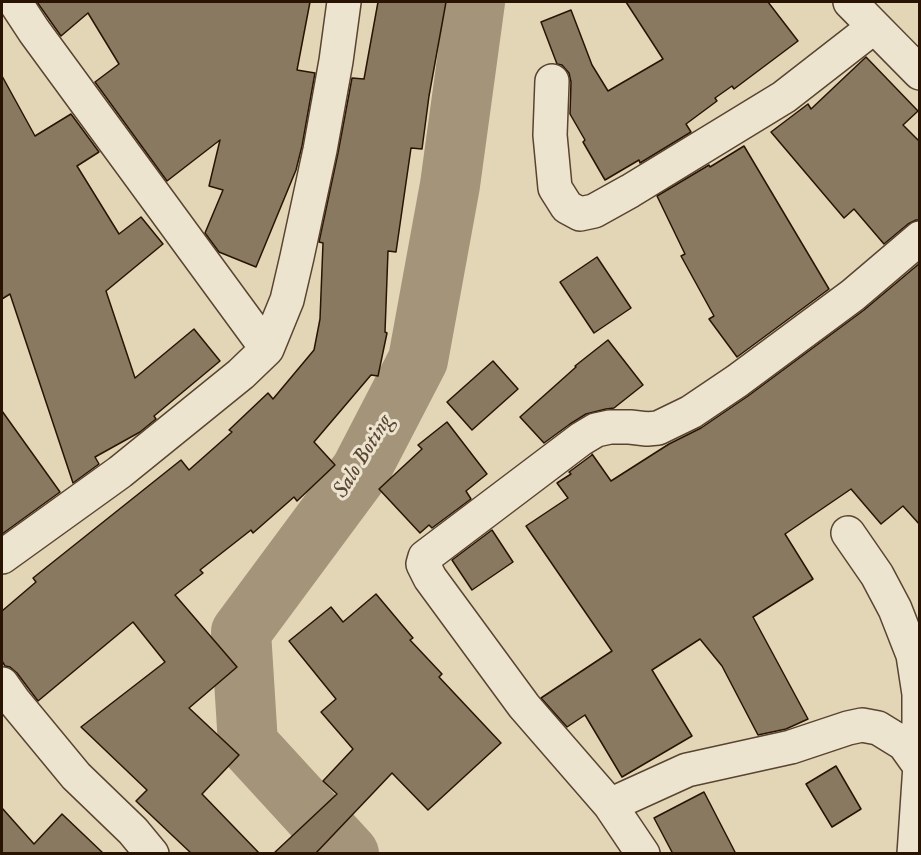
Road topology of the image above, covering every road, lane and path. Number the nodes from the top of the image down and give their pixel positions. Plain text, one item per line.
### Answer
1 (15, 2) edge
2 (344, 2) edge
3 (850, 2) edge
4 (874, 27) junction
5 (920, 72) edge
6 (552, 81) dead end
7 (920, 238) edge
8 (267, 348) junction
9 (848, 533) dead end
10 (2, 557) edge
11 (2, 684) edge
12 (919, 765) edge
13 (610, 806) junction
14 (152, 854) edge
15 (643, 854) edge
16 (914, 854) edge

1 - 8 street
2 - 8 street
3 - 4 street
4 - 5 street
4 - 6 street
7 - 13 street
8 - 10 street
9 - 12 street
11 - 14 street
12 - 13 street
12 - 16 street
13 - 15 street

